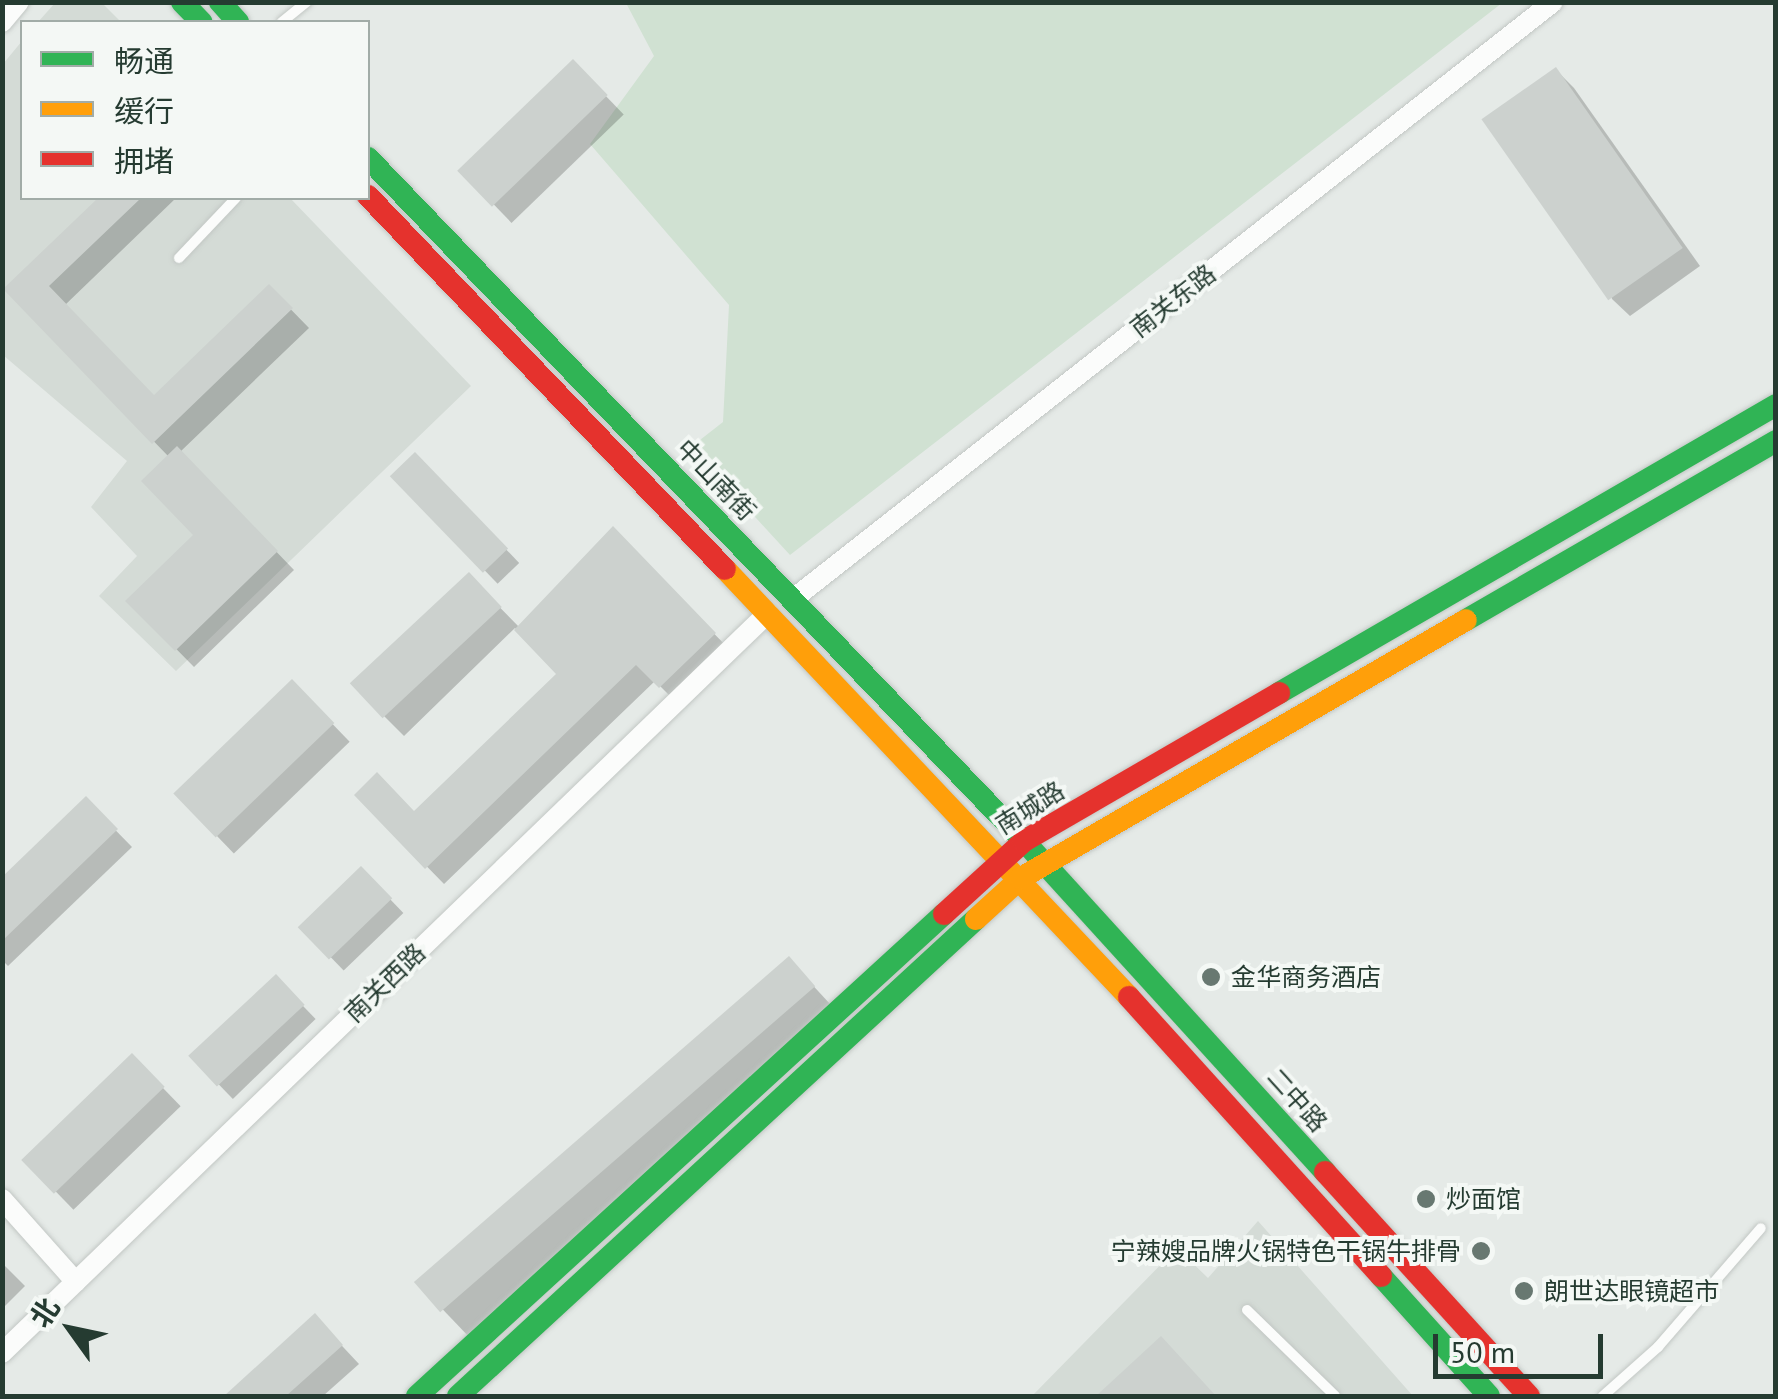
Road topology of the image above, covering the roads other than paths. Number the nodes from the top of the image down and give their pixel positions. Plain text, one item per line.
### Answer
1 (19, 2) edge
2 (307, 2) edge
3 (1553, 2) edge
4 (284, 20) edge
5 (2, 22) edge
6 (370, 160) edge
7 (370, 198) edge
8 (234, 200) edge
9 (179, 258) dead end
10 (1776, 406) edge
11 (1776, 440) edge
12 (792, 599) junction
13 (768, 613) junction
14 (1024, 841) junction
15 (1000, 859) junction
16 (1043, 862) junction
17 (1020, 878) junction
18 (2, 1199) edge
19 (1762, 1228) dead end
20 (76, 1282) junction
21 (1248, 1310) dead end
22 (2, 1353) edge
23 (416, 1396) edge
24 (458, 1396) edge
25 (1335, 1396) edge
26 (1489, 1396) edge
27 (1529, 1396) edge
28 (1603, 1396) edge

1 - 5 street
2 - 4 lane
3 - 12 street, 南关东路
6 - 12 main road, 中山南街
7 - 13 main road
8 - 9 lane
10 - 14 main road, 南城路
11 - 16 main road
12 - 14 main road, 中山南街
13 - 15 main road
13 - 20 street, 南关西路
14 - 15 main road, 南城路
14 - 16 main road, 二中路
15 - 17 main road
15 - 23 main road, 南城路
16 - 17 main road
16 - 27 main road, 二中路
17 - 24 main road
17 - 26 main road
18 - 20 street
19 - 28 lane
20 - 22 street, 南关西路
21 - 25 lane

